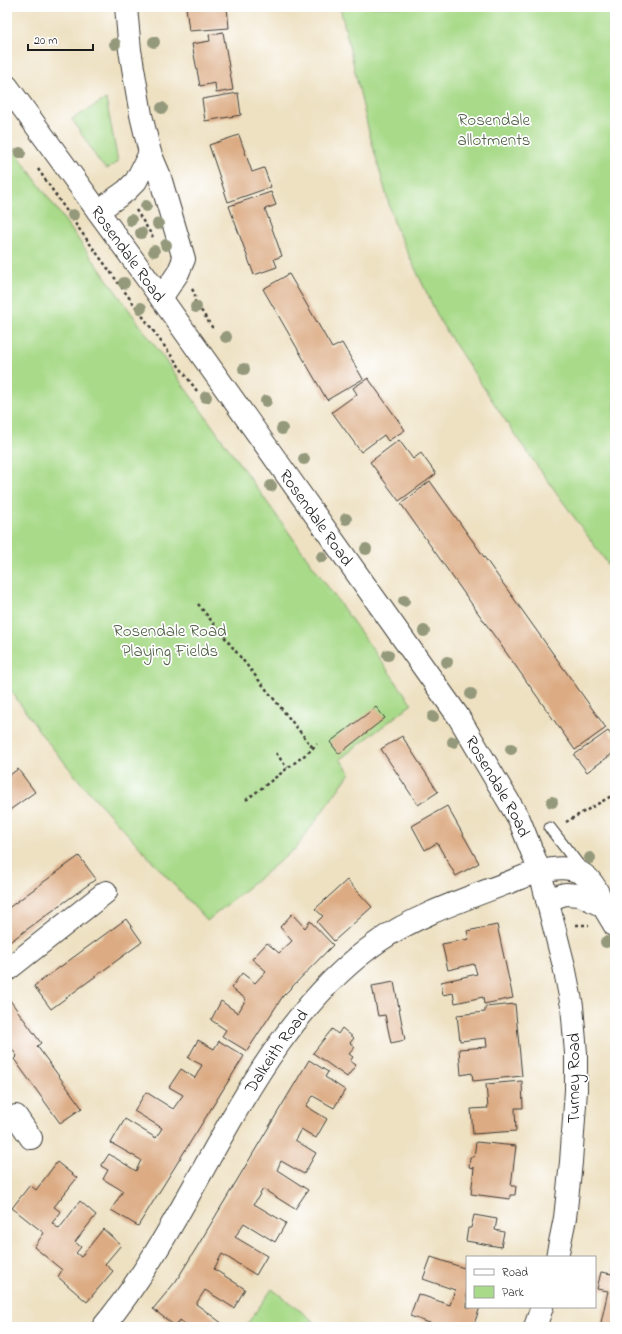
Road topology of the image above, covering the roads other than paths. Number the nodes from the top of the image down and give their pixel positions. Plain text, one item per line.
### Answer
1 (126, 7) edge
2 (7, 86) edge
3 (150, 154) junction
4 (98, 211) junction
5 (162, 298) junction
6 (551, 830) road end
7 (540, 872) junction
8 (587, 877) junction
9 (106, 892) dead end
10 (547, 900) junction
11 (603, 906) junction
12 (615, 926) edge
13 (7, 970) edge
14 (10, 1113) edge
15 (31, 1138) dead end
16 (557, 1256) edge
17 (542, 1308) edge
18 (103, 1327) edge
19 (535, 1327) edge

1 - 3 street
2 - 4 street, Rosendale Road
3 - 4 street
3 - 5 street
4 - 5 street, Rosendale Road
5 - 7 street, Rosendale Road
6 - 8 lane
7 - 8 street, Dalkeith Road
7 - 10 street, Rosendale Road
7 - 18 street, Dalkeith Road
8 - 11 street
9 - 13 street
10 - 11 street
10 - 16 street, Turney Road
11 - 12 street
14 - 15 street
17 - 19 street

